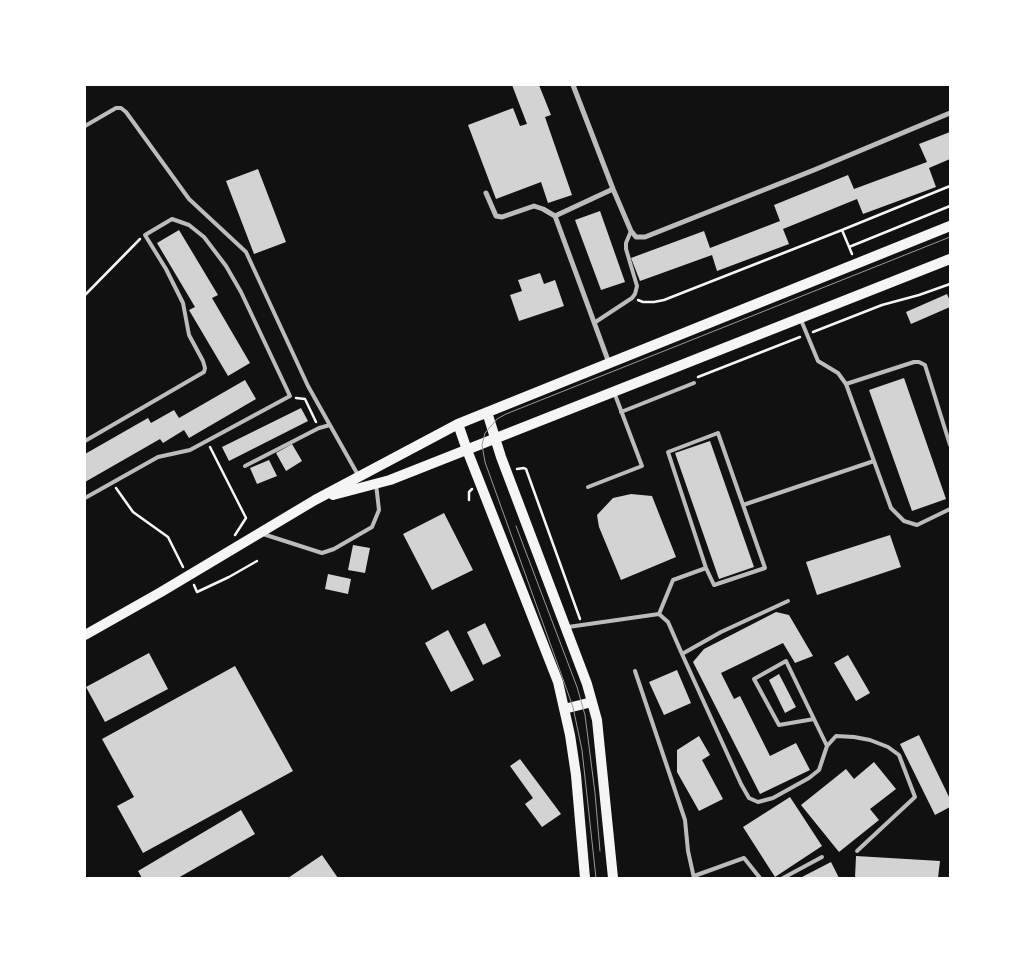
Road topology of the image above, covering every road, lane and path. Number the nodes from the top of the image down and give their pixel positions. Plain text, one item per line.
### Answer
1 (573, 85) edge
2 (950, 113) edge
3 (85, 126) edge
4 (950, 186) edge
5 (614, 190) junction
6 (486, 193) dead end
7 (950, 206) edge
8 (555, 216) junction
9 (950, 226) edge
10 (842, 230) junction
11 (631, 231) junction
12 (144, 235) junction
13 (849, 247) junction
14 (950, 259) edge
15 (856, 264) junction
16 (868, 292) junction
17 (85, 295) edge
18 (632, 298) junction
19 (875, 308) dead end
20 (800, 318) junction
21 (594, 323) junction
22 (608, 363) junction
23 (694, 383) dead end
24 (846, 384) junction
25 (614, 392) junction
26 (290, 396) junction
27 (487, 412) junction
28 (621, 412) junction
29 (458, 424) junction
30 (330, 425) junction
31 (319, 428) junction
32 (496, 439) junction
33 (85, 441) edge
34 (207, 441) junction
35 (950, 445) edge
36 (467, 450) junction
37 (874, 461) junction
38 (245, 466) dead end
39 (514, 470) dead end
40 (359, 476) junction
41 (113, 482) junction
42 (376, 484) junction
43 (588, 487) dead end
44 (85, 498) edge
45 (315, 500) junction
46 (743, 505) junction
47 (950, 509) edge
48 (259, 533) junction
49 (232, 539) dead end
50 (257, 561) dead end
51 (706, 568) junction
52 (176, 571) dead end
53 (194, 584) dead end
54 (788, 601) dead end
55 (659, 614) junction
56 (582, 626) junction
57 (566, 628) junction
58 (85, 635) edge
59 (682, 654) junction
60 (635, 671) dead end
61 (592, 702) junction
62 (564, 709) junction
63 (814, 719) junction
64 (827, 746) junction
65 (857, 851) dead end
66 (822, 857) dead end
67 (694, 877) edge
68 (585, 878) edge
69 (613, 878) edge
70 (760, 878) edge
71 (783, 878) edge

1 - 5 street
2 - 11 street
3 - 30 lane
4 - 10 path
5 - 8 street
5 - 11 street
6 - 8 street
7 - 13 path
8 - 21 street
9 - 15 main road
10 - 13 path
10 - 18 path
11 - 18 lane
12 - 17 path
12 - 26 lane
12 - 33 lane
13 - 15 path
14 - 16 main road
15 - 22 main road
16 - 19 path
16 - 20 main road
18 - 21 lane
20 - 24 lane
20 - 25 main road
21 - 22 street
22 - 27 main road
23 - 28 lane
24 - 35 lane
24 - 37 lane
25 - 28 lane
25 - 32 main road
26 - 31 path
26 - 34 lane
27 - 29 main road
27 - 32 main road
28 - 43 lane
29 - 36 main road
29 - 40 main road
30 - 31 lane
30 - 40 lane
31 - 38 lane
32 - 36 main road
32 - 57 main road
34 - 41 lane
34 - 49 path
36 - 42 main road
36 - 62 main road
37 - 46 lane
37 - 47 lane
39 - 56 path
40 - 45 main road
41 - 44 lane
41 - 52 path
42 - 45 main road
42 - 48 lane
45 - 48 main road
46 - 51 lane
46 - 51 lane
48 - 58 main road
50 - 53 path
51 - 55 lane
54 - 59 lane
55 - 56 lane
55 - 59 lane
56 - 57 lane
57 - 61 main road
59 - 64 lane
60 - 67 lane
61 - 62 main road
61 - 69 main road
62 - 68 main road
63 - 63 lane
63 - 64 lane
64 - 65 lane
66 - 71 lane
67 - 70 lane

